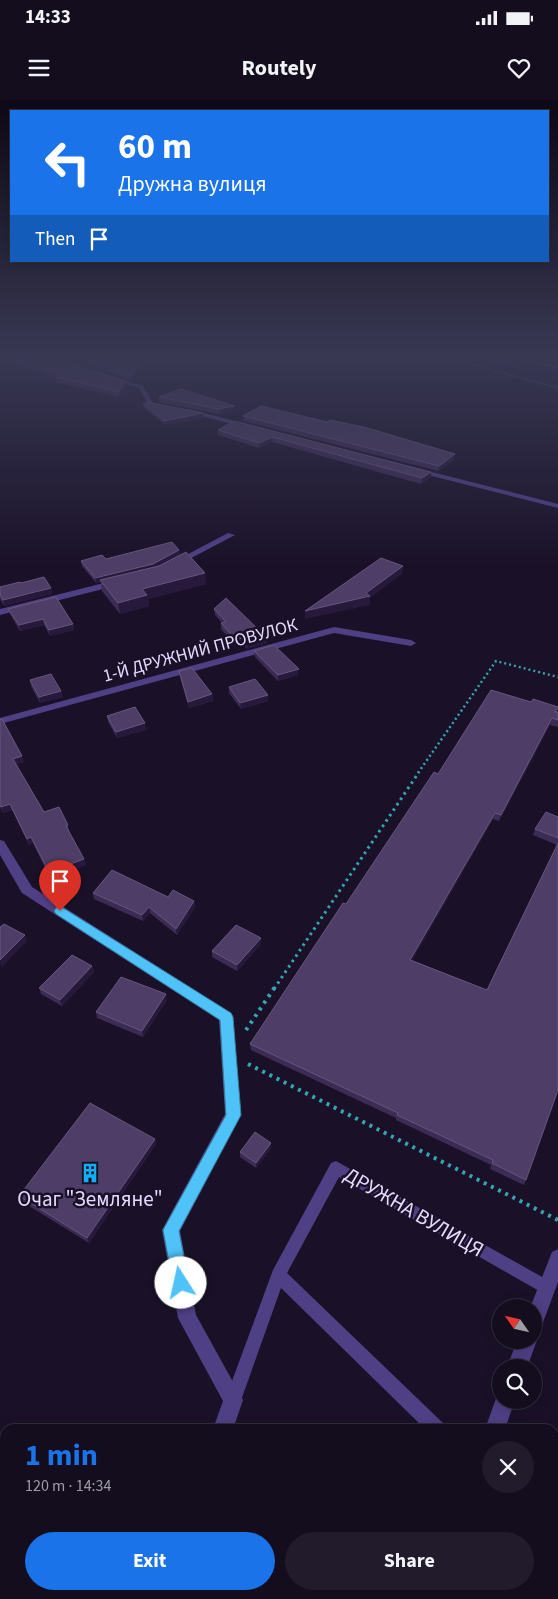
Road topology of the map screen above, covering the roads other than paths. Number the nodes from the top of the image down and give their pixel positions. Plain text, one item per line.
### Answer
1 (251, 426) edge
2 (259, 428) edge
3 (404, 466) edge
4 (558, 506) edge
5 (231, 535) dead end
6 (165, 568) edge
7 (129, 580) edge
8 (0, 612) edge
9 (410, 643) dead end
10 (0, 722) edge
11 (0, 844) edge
12 (558, 1258) edge
13 (278, 1275) junction
14 (546, 1287) junction
15 (542, 1299) edge
16 (233, 1400) junction
17 (502, 1409) edge
18 (225, 1424) edge
19 (432, 1424) edge
20 (497, 1424) edge

1 - 2 street
3 - 4 street
5 - 6 street
7 - 8 street
9 - 10 street, 1-Й ДРУЖНИЙ ПРОВУЛОК
11 - 16 street
12 - 14 street
13 - 14 lane, ДРУЖНА ВУЛИЦЯ
13 - 16 lane, ДРУЖНА ВУЛИЦЯ
13 - 19 lane
14 - 15 street
16 - 18 street, ДРУЖНА ВУЛИЦЯ
17 - 20 street

